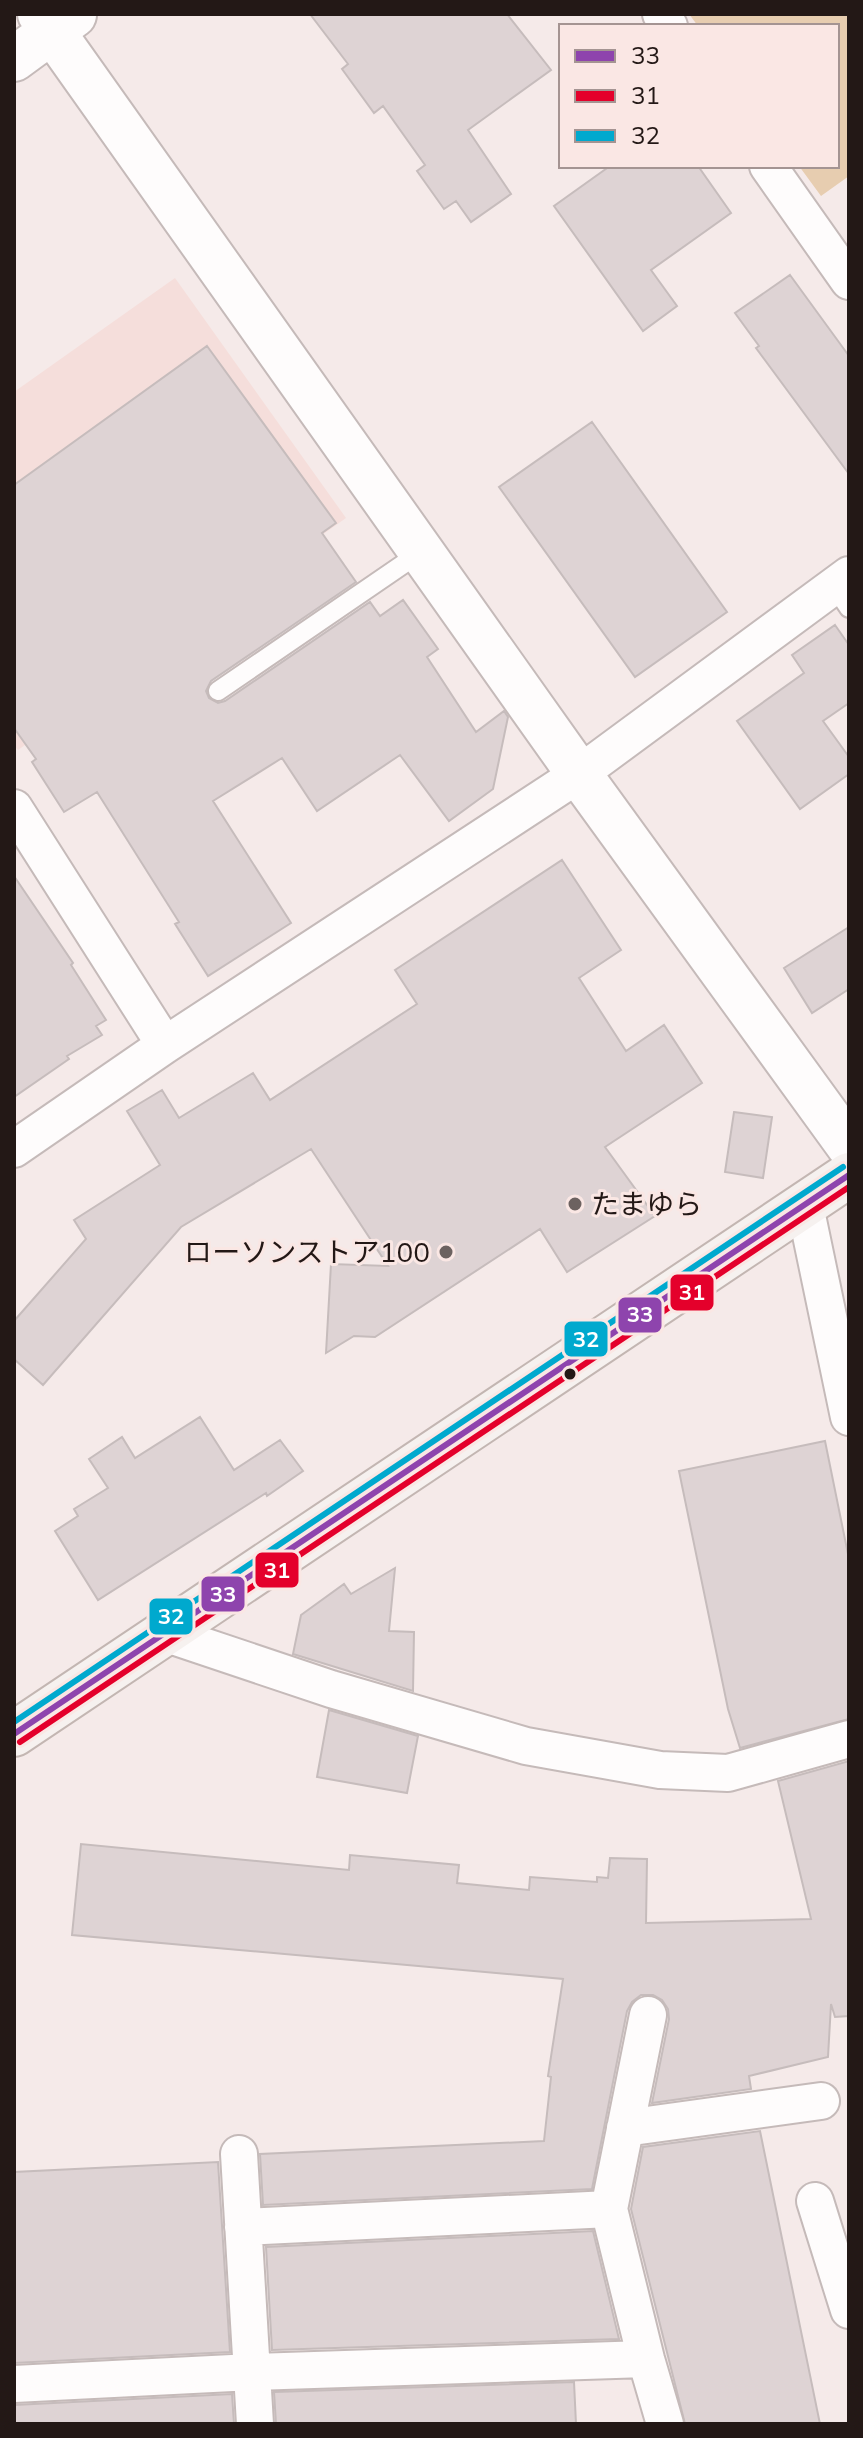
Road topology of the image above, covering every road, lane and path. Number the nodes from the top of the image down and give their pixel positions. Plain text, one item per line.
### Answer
1 (56, 20) edge
2 (14, 59) edge
3 (769, 168) edge
4 (849, 281) edge
5 (421, 552) junction
6 (844, 589) edge
7 (218, 691) dead end
8 (579, 774) junction
9 (14, 808) edge
10 (165, 1045) junction
11 (849, 1146) edge
12 (14, 1149) edge
13 (849, 1175) edge
14 (805, 1206) junction
15 (849, 1417) edge
16 (167, 1634) junction
17 (19, 1720) edge
18 (849, 1739) edge
19 (648, 2015) dead end
20 (821, 2101) dead end
21 (625, 2128) junction
22 (239, 2154) dead end
23 (815, 2201) dead end
24 (609, 2209) junction
25 (243, 2227) junction
26 (849, 2310) edge
27 (646, 2359) junction
28 (252, 2372) junction
29 (14, 2384) edge
30 (255, 2424) edge
31 (665, 2424) edge

1 - 2 street
1 - 5 street
3 - 4 street
5 - 7 lane
5 - 8 street
6 - 8 street
8 - 10 street
8 - 11 street
9 - 10 street
10 - 12 street
13 - 14 main road
14 - 15 street
14 - 16 main road
16 - 17 main road
16 - 18 street
19 - 21 street
20 - 21 street
21 - 24 street
22 - 25 street
23 - 26 street
24 - 25 street
24 - 27 street
25 - 28 street
27 - 28 street
27 - 31 street
28 - 29 street
28 - 30 street

